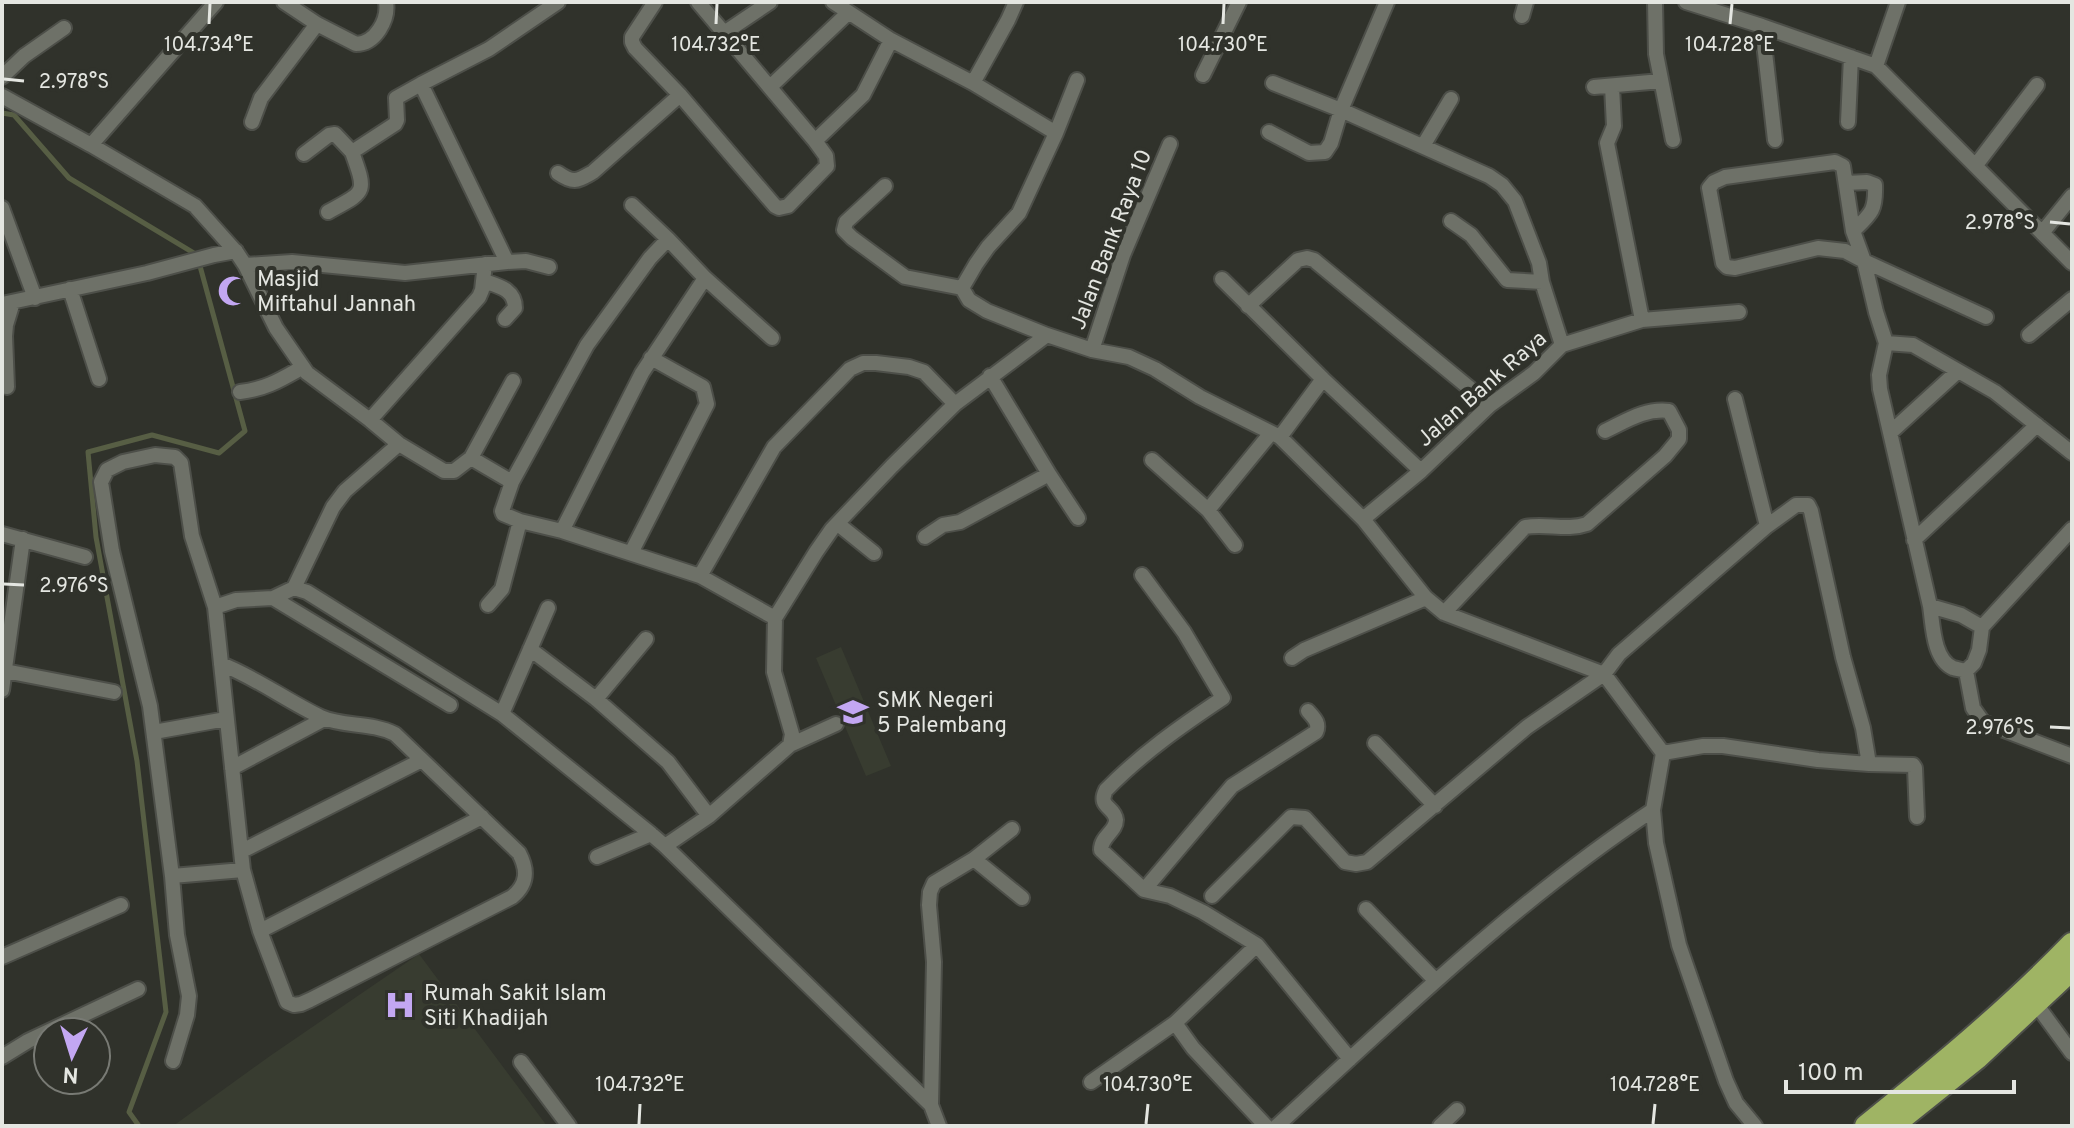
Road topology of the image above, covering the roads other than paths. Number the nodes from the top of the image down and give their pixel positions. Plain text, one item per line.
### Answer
1 (216, 2) edge
2 (284, 2) edge
3 (386, 2) edge
4 (558, 2) edge
5 (655, 2) edge
6 (698, 2) edge
7 (770, 2) edge
8 (833, 2) edge
9 (1016, 2) edge
10 (1239, 2) edge
11 (1387, 2) edge
12 (1655, 2) edge
13 (1686, 2) edge
14 (1898, 2) edge
15 (848, 13) junction
16 (317, 24) junction
17 (1762, 26) junction
18 (64, 28) dead end
19 (724, 33) junction
20 (891, 40) junction
21 (1851, 57) junction
22 (1876, 66) junction
23 (1203, 75) dead end
24 (2, 77) edge
25 (1077, 80) dead end
26 (1661, 81) junction
27 (973, 83) junction
28 (1273, 83) dead end
29 (421, 84) junction
30 (2037, 85) dead end
31 (1612, 86) junction
32 (770, 87) junction
33 (1594, 87) dead end
34 (680, 95) junction
35 (2, 96) edge
36 (1451, 99) dead end
37 (1341, 110) junction
38 (252, 122) dead end
39 (1848, 122) dead end
40 (1269, 132) dead end
41 (1056, 133) junction
42 (1673, 140) dead end
43 (1775, 140) dead end
44 (815, 141) junction
45 (1170, 144) dead end
46 (91, 145) junction
47 (1423, 146) junction
48 (352, 152) junction
49 (304, 154) dead end
50 (1976, 165) junction
51 (558, 173) dead end
52 (1846, 183) junction
53 (885, 186) dead end
54 (2072, 196) edge
55 (632, 205) dead end
56 (2, 208) edge
57 (328, 212) dead end
58 (1451, 221) dead end
59 (1853, 231) junction
60 (2042, 233) junction
61 (668, 239) junction
62 (236, 251) junction
63 (1864, 261) junction
64 (507, 262) junction
65 (2072, 263) edge
66 (485, 264) junction
67 (245, 265) junction
68 (549, 267) dead end
69 (705, 278) junction
70 (1222, 279) dead end
71 (484, 281) junction
72 (1542, 282) junction
73 (962, 288) junction
74 (70, 289) junction
75 (35, 298) junction
76 (2072, 299) edge
77 (7, 303) edge
78 (1248, 306) junction
79 (1739, 312) dead end
80 (1986, 317) dead end
81 (505, 319) dead end
82 (1642, 320) junction
83 (1047, 335) junction
84 (2029, 335) dead end
85 (772, 338) dead end
86 (1886, 343) junction
87 (1562, 345) junction
88 (1092, 350) junction
89 (651, 358) junction
90 (303, 367) junction
91 (1958, 371) junction
92 (990, 376) junction
93 (99, 379) dead end
94 (1323, 379) junction
95 (513, 381) dead end
96 (7, 387) dead end
97 (240, 392) dead end
98 (1735, 399) dead end
99 (955, 404) junction
100 (1490, 405) junction
101 (370, 420) junction
102 (2037, 425) junction
103 (1605, 431) dead end
104 (1891, 432) junction
105 (1276, 435) junction
106 (399, 444) junction
107 (2072, 453) edge
108 (471, 458) junction
109 (1152, 460) dead end
110 (1421, 471) junction
111 (1049, 474) junction
112 (512, 482) junction
113 (1208, 510) junction
114 (1078, 518) dead end
115 (1363, 519) junction
116 (520, 521) junction
117 (838, 524) junction
118 (1767, 526) junction
119 (2072, 529) edge
120 (562, 531) junction
121 (2, 534) edge
122 (925, 537) dead end
123 (23, 539) junction
124 (1914, 540) junction
125 (1235, 545) dead end
126 (631, 553) junction
127 (874, 553) dead end
128 (85, 557) dead end
129 (1142, 575) dead end
130 (700, 576) junction
131 (294, 588) junction
132 (273, 598) junction
133 (1426, 598) junction
134 (488, 605) dead end
135 (1930, 606) junction
136 (215, 607) junction
137 (548, 608) dead end
138 (1444, 613) junction
139 (775, 618) junction
140 (1982, 627) junction
141 (5, 636) edge
142 (646, 639) dead end
143 (530, 649) junction
144 (410, 656) junction
145 (1292, 658) dead end
146 (221, 664) junction
147 (5, 671) junction
148 (1966, 671) junction
149 (397, 673) junction
150 (1604, 674) junction
151 (2, 690) edge
152 (114, 692) dead end
153 (596, 699) junction
154 (450, 705) dead end
155 (1308, 711) dead end
156 (502, 714) junction
157 (226, 719) junction
158 (324, 719) junction
159 (836, 724) dead end
160 (154, 732) junction
161 (1375, 743) dead end
162 (790, 745) junction
163 (1663, 753) junction
164 (2072, 756) edge
165 (422, 760) junction
166 (1869, 764) junction
167 (232, 768) junction
168 (1435, 806) junction
169 (1653, 810) junction
170 (709, 816) junction
171 (482, 817) junction
172 (1917, 817) dead end
173 (1012, 829) dead end
174 (651, 834) junction
175 (665, 846) junction
176 (242, 851) junction
177 (597, 857) dead end
178 (974, 859) junction
179 (243, 870) junction
180 (172, 876) junction
181 (1144, 890) junction
182 (1212, 896) dead end
183 (1022, 898) dead end
184 (121, 905) dead end
185 (1366, 909) dead end
186 (260, 931) junction
187 (2072, 944) edge
188 (1257, 945) junction
189 (2, 957) edge
190 (2072, 969) edge
191 (1435, 980) junction
192 (138, 989) dead end
193 (2036, 1004) junction
194 (1175, 1023) junction
195 (2072, 1053) edge
196 (2, 1057) edge
197 (1350, 1059) junction
198 (173, 1061) dead end
199 (521, 1062) dead end
200 (1091, 1082) dead end
201 (931, 1105) junction
202 (1457, 1110) dead end
203 (569, 1126) edge
204 (939, 1126) edge
205 (1266, 1126) edge
206 (1277, 1126) edge
207 (1440, 1126) edge
208 (1755, 1126) edge
209 (1866, 1126) edge
210 (1892, 1126) edge

1 - 46 street
2 - 16 street
3 - 16 street
4 - 29 street
5 - 34 street
6 - 19 street
7 - 19 street
8 - 15 street
9 - 27 street
10 - 23 street
11 - 37 street
12 - 26 street
13 - 17 street
14 - 22 street
15 - 20 street
15 - 32 street
16 - 38 street
17 - 21 street
17 - 43 street
18 - 24 street
19 - 32 street
20 - 27 street
20 - 44 street
21 - 22 street
21 - 39 street
22 - 50 street
25 - 41 street
26 - 31 street
26 - 42 street
27 - 41 street
28 - 37 street
29 - 48 street
29 - 64 street
30 - 50 street
31 - 33 street
31 - 82 street
32 - 44 street
34 - 44 street
34 - 51 street
35 - 46 street
36 - 47 street
37 - 40 street
37 - 47 street
41 - 73 street
45 - 88 street, Jalan Bank Raya 10
46 - 62 street
47 - 72 street
48 - 49 street
48 - 57 street
50 - 60 street
52 - 59 street
52 - 59 street
52 - 63 street
53 - 73 street
54 - 60 street
55 - 61 street
56 - 75 street
58 - 72 street
59 - 63 street
60 - 65 street
61 - 69 street
61 - 112 street
62 - 67 street
62 - 74 street
63 - 80 street
63 - 86 street
64 - 66 street
64 - 68 street
66 - 67 street
66 - 71 street
67 - 90 street
69 - 85 street
69 - 89 street
70 - 78 street
71 - 81 street
71 - 101 street
72 - 87 street
73 - 83 street
74 - 75 street
74 - 93 street
75 - 77 street
76 - 84 street
77 - 96 street
78 - 94 street
78 - 100 street
79 - 82 street, Jalan Bank Raya
82 - 87 street, Jalan Bank Raya
83 - 88 street
83 - 92 street
86 - 91 street
86 - 104 street
87 - 100 street, Jalan Bank Raya
88 - 105 street
89 - 120 street
89 - 126 street
90 - 97 street
90 - 101 street
91 - 102 street
91 - 104 street
92 - 99 street
92 - 111 street
94 - 105 street
94 - 110 street
95 - 108 street
98 - 118 street
99 - 117 street
99 - 130 street
100 - 110 street, Jalan Bank Raya
101 - 106 street
102 - 107 street
102 - 124 street
103 - 138 street
104 - 124 street
105 - 113 street
105 - 115 street
106 - 108 street
106 - 131 street
108 - 112 street
109 - 113 street
110 - 115 street, Jalan Bank Raya
111 - 114 street
111 - 122 street
112 - 116 street
113 - 125 street
115 - 133 street
116 - 120 street
116 - 134 street
117 - 127 street
117 - 139 street
118 - 150 street
118 - 166 street
119 - 140 street
120 - 126 street
121 - 123 street
123 - 128 street
123 - 141 street
124 - 135 street
126 - 130 street
129 - 181 street
130 - 139 street
131 - 132 street
131 - 144 street
132 - 136 street
132 - 149 street
133 - 138 street
133 - 145 street
135 - 140 street
135 - 148 street
136 - 146 street
136 - 160 street
137 - 143 street
138 - 150 street
139 - 162 street
140 - 148 street
141 - 147 street
142 - 153 street
143 - 153 street
143 - 156 street
144 - 149 street
144 - 156 street
146 - 157 street
146 - 158 street
147 - 151 street
147 - 152 street
148 - 164 street
149 - 154 street
150 - 163 street
150 - 168 street
153 - 170 street
155 - 181 street
156 - 174 street
157 - 160 street
157 - 167 street
158 - 165 street
158 - 167 street
159 - 162 street
160 - 180 street
161 - 168 street
162 - 170 street
163 - 166 street
163 - 169 street
165 - 171 street
165 - 176 street
166 - 172 street
167 - 176 street
168 - 182 street
169 - 191 street
169 - 208 street
170 - 175 street
171 - 186 street
171 - 186 street
173 - 178 street
174 - 175 street
174 - 177 street
175 - 201 street
176 - 179 street
178 - 183 street
178 - 201 street
179 - 180 street
179 - 186 street
180 - 198 street
181 - 188 street
184 - 189 street
185 - 191 street
187 - 209 highway
188 - 194 street
188 - 197 street
190 - 193 highway
191 - 197 street
192 - 196 street
193 - 195 street
193 - 210 highway
194 - 200 street
194 - 205 street
197 - 206 street
199 - 203 street
201 - 204 street
202 - 207 street

